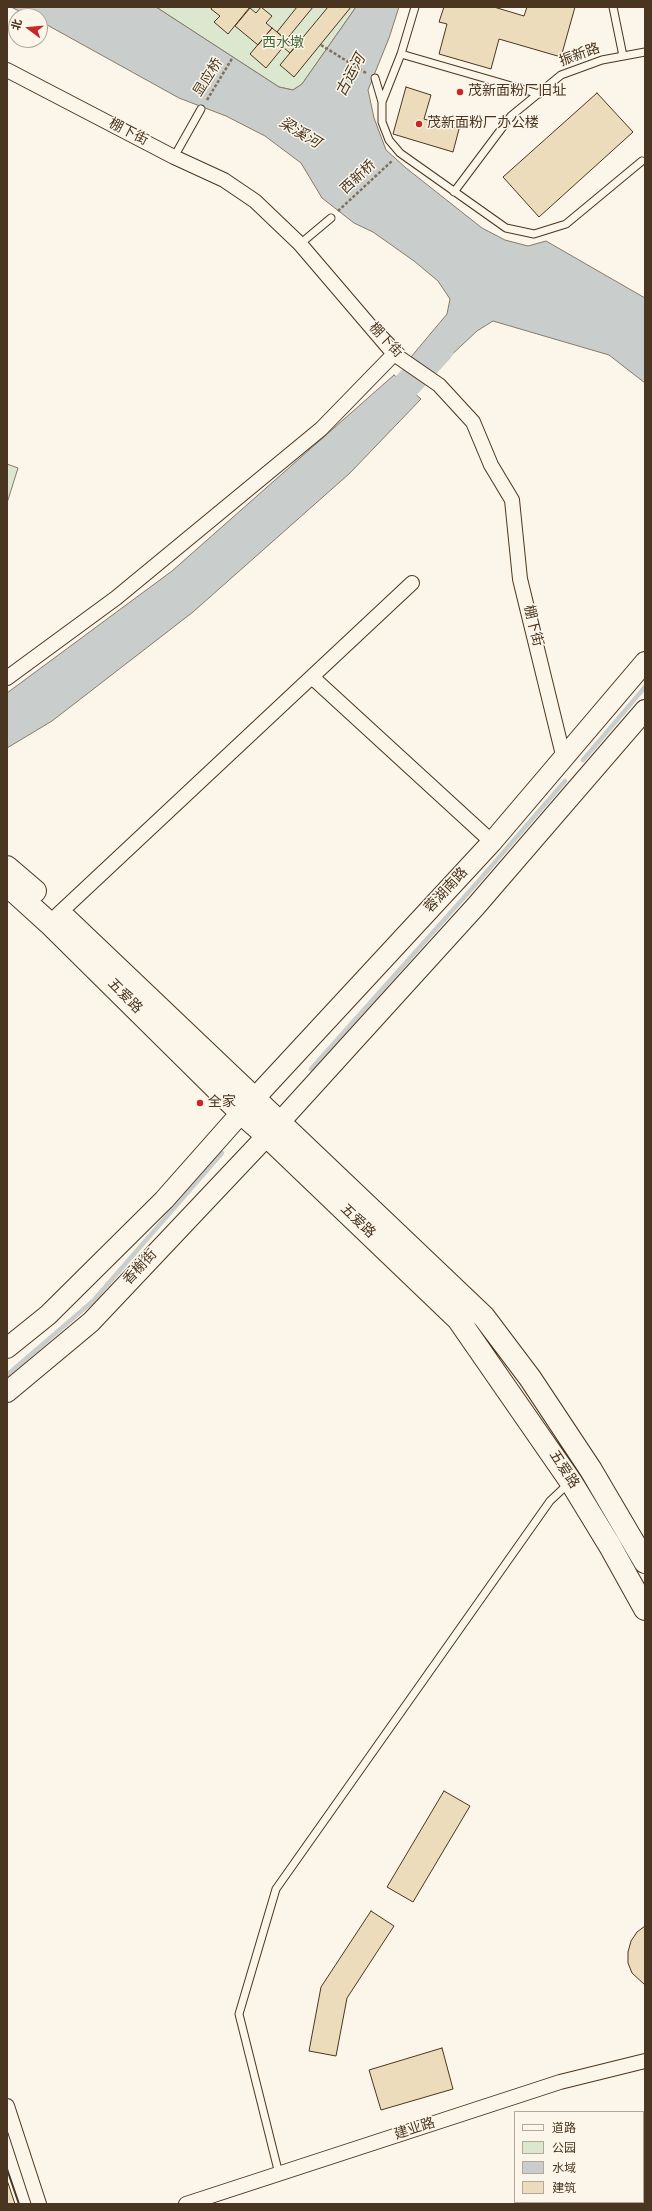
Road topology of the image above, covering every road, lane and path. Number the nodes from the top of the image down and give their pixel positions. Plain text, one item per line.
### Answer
1 (415, 7) edge
2 (613, 7) edge
3 (321, 45) dead end
4 (645, 52) edge
5 (401, 54) junction
6 (623, 56) junction
7 (234, 57) dead end
8 (7, 70) edge
9 (375, 78) joint
10 (539, 94) junction
11 (382, 102) junction
12 (201, 109) joint
13 (400, 153) junction
14 (174, 156) junction
15 (642, 161) dead end
16 (454, 192) junction
17 (331, 218) joint
18 (300, 244) junction
19 (394, 354) junction
20 (412, 583) dead end
21 (645, 662) edge
22 (312, 677) junction
23 (7, 678) edge
24 (645, 710) edge
25 (564, 759) junction
26 (585, 779) junction
27 (492, 842) junction
28 (7, 866) edge
29 (7, 885) edge
30 (55, 918) junction
31 (248, 1106) junction
32 (273, 1129) junction
33 (7, 1348) edge
34 (7, 1392) edge
35 (571, 1482) junction
36 (645, 1562) edge
37 (645, 1609) edge
38 (645, 2061) edge
39 (7, 2106) edge
40 (279, 2174) junction
41 (39, 2204) edge
42 (186, 2204) edge

1 - 5 lane
2 - 6 lane
3 - 9 path
4 - 6 lane, 振新路
5 - 10 lane
5 - 11 lane
6 - 10 lane, 振新路
7 - 12 path, 显应桥
8 - 14 street, 棚下街
9 - 11 lane
10 - 16 lane, 振新路
11 - 13 lane
12 - 14 lane
13 - 16 lane
13 - 17 path, 西新桥
14 - 18 street, 棚下街
15 - 16 lane
17 - 18 lane
18 - 19 street, 棚下街
19 - 23 street
19 - 25 street, 棚下街
20 - 22 street
21 - 25 main road, 蓉湖南路
22 - 27 street
22 - 30 street
24 - 26 main road
25 - 26 main road
25 - 27 main road, 蓉湖南路
26 - 32 main road
27 - 31 main road, 蓉湖南路
28 - 30 main road, 五爱路
29 - 30 main road, 五爱路
30 - 31 main road, 五爱路
31 - 32 main road, 五爱路
31 - 33 main road, 蓉湖南路
32 - 34 main road, 香榭街
32 - 35 main road, 五爱路
32 - 36 main road, 五爱路
35 - 37 main road, 五爱路
35 - 40 lane
38 - 40 street, 建业路
39 - 41 street
40 - 42 street, 建业路

